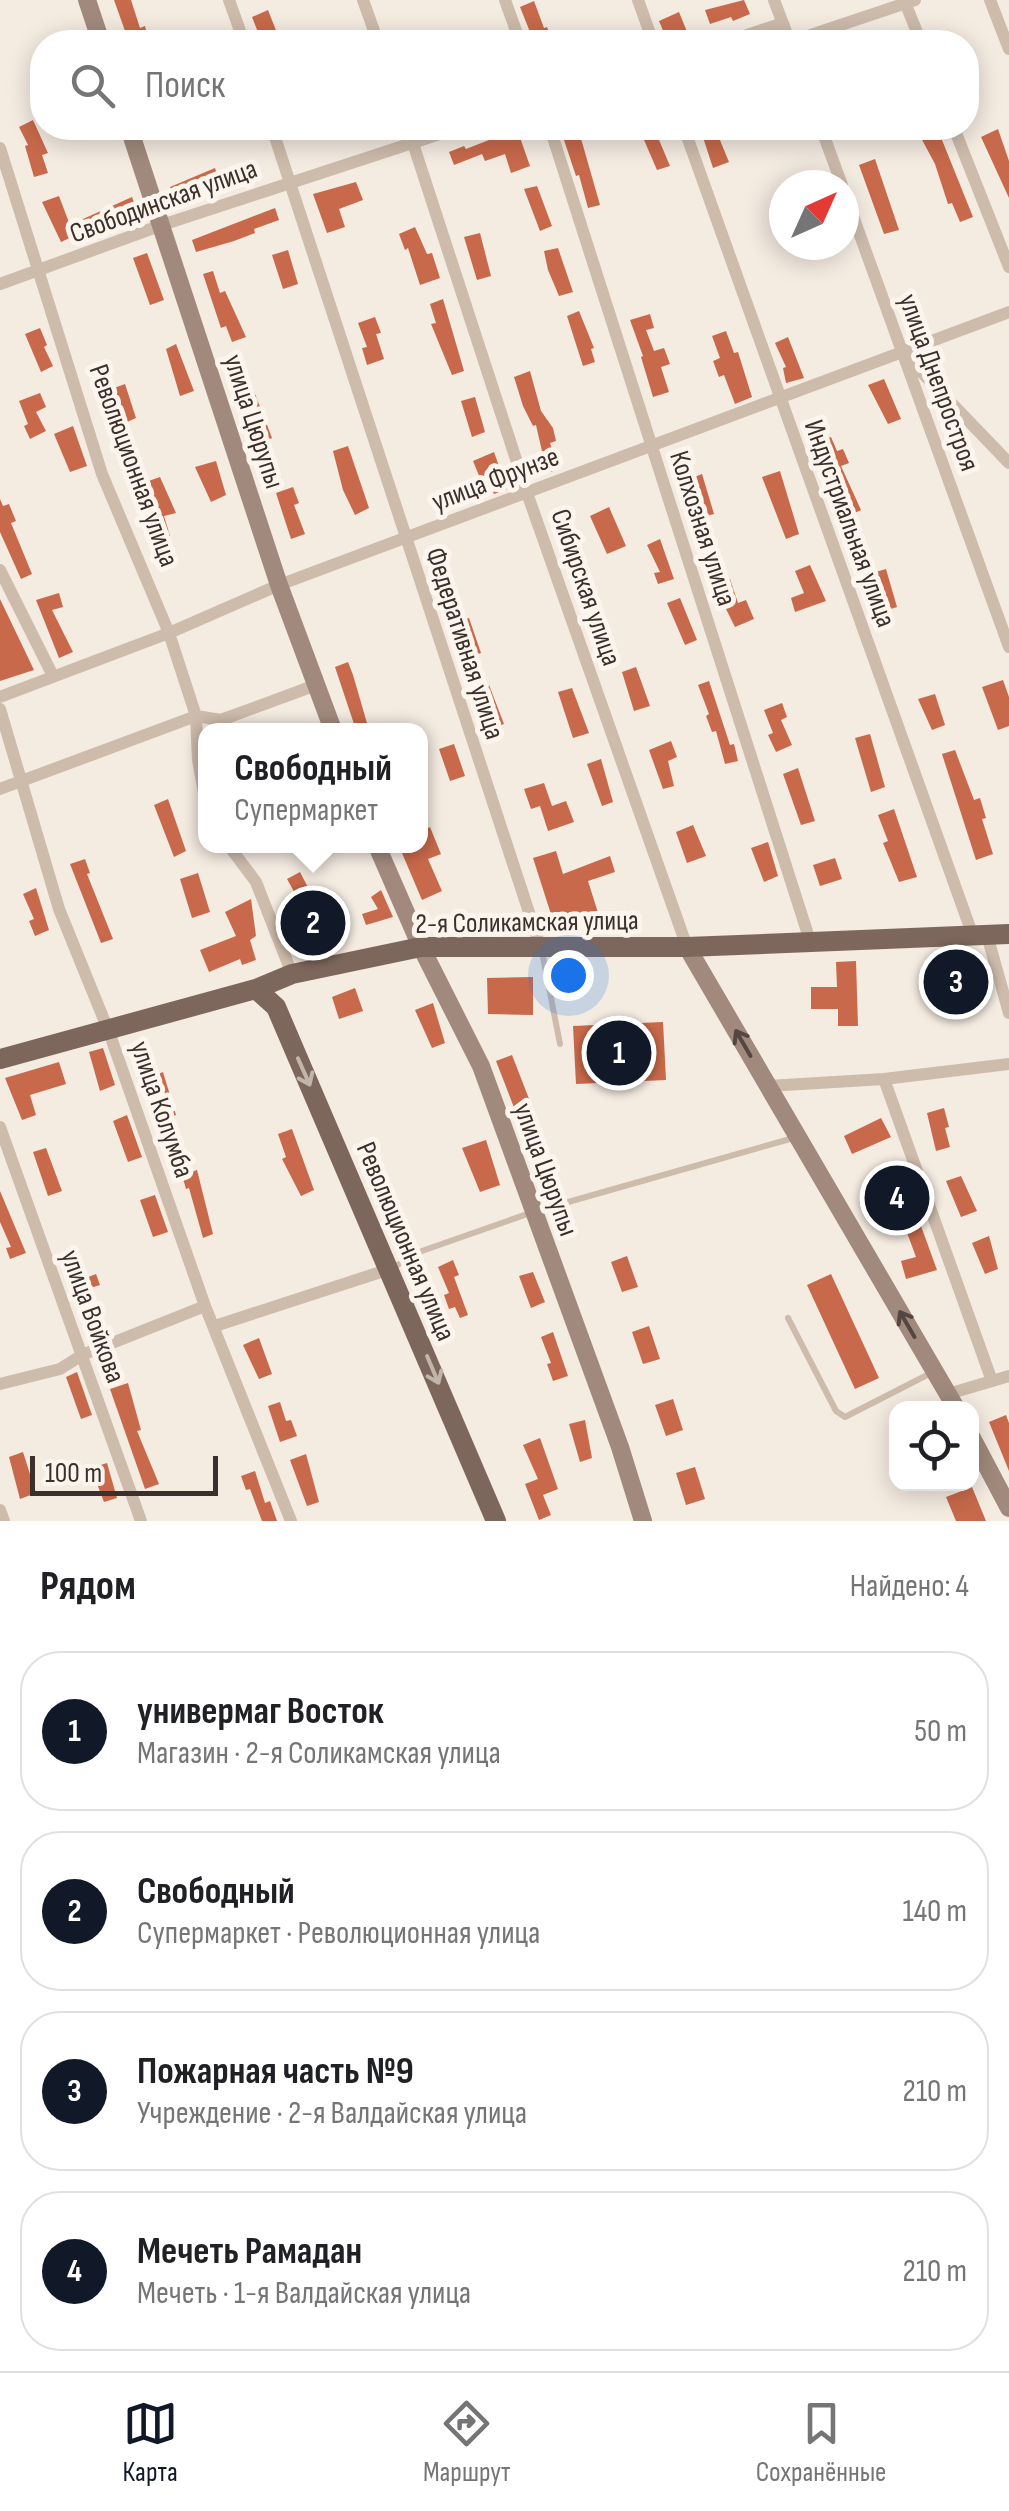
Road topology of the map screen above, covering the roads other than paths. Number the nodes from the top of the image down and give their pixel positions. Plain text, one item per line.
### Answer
1 (87, 0) edge
2 (230, 0) edge
3 (363, 0) edge
4 (505, 0) edge
5 (638, 0) edge
6 (774, 0) edge
7 (990, 0) edge
8 (908, 1) edge
9 (783, 23) junction
10 (97, 30) edge
11 (240, 30) edge
12 (374, 30) edge
13 (516, 30) edge
14 (649, 30) edge
15 (762, 30) edge
16 (786, 30) edge
17 (825, 30) edge
18 (917, 30) edge
19 (1009, 49) edge
20 (134, 140) edge
21 (276, 140) edge
22 (394, 140) edge
23 (412, 140) edge
24 (554, 140) edge
25 (688, 140) edge
26 (825, 140) edge
27 (959, 140) edge
28 (0, 148) edge
29 (836, 170) edge
30 (290, 180) junction
31 (162, 224) junction
32 (859, 232) edge
33 (1009, 267) edge
34 (40, 272) junction
35 (0, 284) edge
36 (1009, 312) edge
37 (902, 352) junction
38 (780, 398) junction
39 (652, 446) junction
40 (1009, 463) edge
41 (527, 493) junction
42 (405, 539) junction
43 (0, 570) edge
44 (279, 585) junction
45 (169, 633) junction
46 (1009, 647) edge
47 (53, 676) junction
48 (316, 685) junction
49 (0, 697) edge
50 (0, 709) edge
51 (196, 716) junction
52 (330, 723) edge
53 (198, 760) edge
54 (20, 781) junction
55 (0, 789) edge
56 (235, 853) edge
57 (379, 853) edge
58 (1009, 934) edge
59 (980, 935) junction
60 (812, 944) junction
61 (540, 946) junction
62 (421, 947) junction
63 (687, 947) junction
64 (292, 974) junction
65 (256, 990) junction
66 (1009, 1013) edge
67 (109, 1032) junction
68 (560, 1044) dead end
69 (0, 1060) edge
70 (1009, 1064) edge
71 (884, 1080) junction
72 (768, 1086) junction
73 (0, 1127) edge
74 (798, 1137) junction
75 (533, 1212) junction
76 (390, 1270) junction
77 (205, 1306) junction
78 (788, 1318) dead end
79 (215, 1326) junction
80 (82, 1355) junction
81 (934, 1371) junction
82 (1009, 1376) edge
83 (992, 1382) junction
84 (0, 1384) edge
85 (952, 1401) edge
86 (979, 1451) edge
87 (1009, 1508) edge
88 (0, 1510) edge
89 (4, 1521) edge
90 (141, 1521) edge
91 (291, 1521) edge
92 (496, 1521) edge
93 (643, 1521) edge

1 - 10 street
2 - 11 street
3 - 12 street
4 - 13 street
5 - 14 street
6 - 9 street
7 - 19 street
8 - 17 street
8 - 18 street
9 - 15 street
9 - 16 street
20 - 31 street, улица Цюрупы
21 - 30 street, Федеративная улица
22 - 30 street, Свободинская улица
23 - 41 street, Сибирская улица
24 - 39 street, Колхозная улица
25 - 38 street, Индустриальная улица
26 - 29 street, улица Днепростроя
27 - 33 street
28 - 34 street, Революционная улица
30 - 31 street, Свободинская улица
30 - 42 street, Федеративная улица
31 - 34 street, Свободинская улица
31 - 44 street, улица Цюрупы
32 - 37 street, улица Днепростроя
34 - 35 street, Свободинская улица
34 - 45 street, Революционная улица
36 - 37 street, улица Фрунзе
37 - 38 street, улица Фрунзе
37 - 40 street
37 - 46 street, улица Днепростроя
38 - 39 street, улица Фрунзе
38 - 59 street, Индустриальная улица
39 - 41 street, улица Фрунзе
39 - 60 street, Колхозная улица
41 - 42 street, улица Фрунзе
41 - 63 street, Сибирская улица
42 - 44 street, улица Фрунзе
42 - 61 street, Федеративная улица
43 - 47 street
44 - 45 street, улица Фрунзе
44 - 48 street, улица Цюрупы
45 - 47 street, улица Фрунзе
45 - 51 street, Революционная улица
47 - 49 street, улица Фрунзе
48 - 51 street
48 - 52 street, улица Цюрупы
50 - 54 street, улица Колумба
51 - 53 street, Революционная улица
51 - 54 street
54 - 55 street
54 - 67 street, улица Колумба
56 - 64 street
57 - 62 street, улица Цюрупы
58 - 59 main road, 2-я Соликамская улица
59 - 60 main road, 2-я Соликамская улица
59 - 66 street, Индустриальная улица
60 - 63 main road, 2-я Соликамская улица
61 - 62 main road, 2-я Соликамская улица
61 - 63 main road, 2-я Соликамская улица
61 - 68 lane
62 - 64 main road, 2-я Соликамская улица
62 - 75 street, улица Цюрупы
72 -> 63 street
64 - 65 main road, 2-я Соликамская улица
65 - 67 main road, 2-я Соликамская улица
65 -> 76 main road, Революционная улица
67 - 69 main road, 2-я Соликамская улица
67 - 77 street, улица Колумба
70 - 71 street
71 - 72 street
71 - 83 street
72 - 74 street
73 - 80 street, улица Войкова
74 - 75 lane
81 -> 74 street
75 - 76 lane
75 - 93 street, улица Цюрупы
76 - 79 street
76 -> 92 main road, Революционная улица
77 - 79 street, улица Колумба
77 - 80 street
78 - 81 lane
79 - 91 street, улица Колумба
80 - 84 street
80 - 90 street, улица Войкова
81 - 85 street
82 - 83 street
83 - 85 street
86 - 87 street
88 - 89 street

